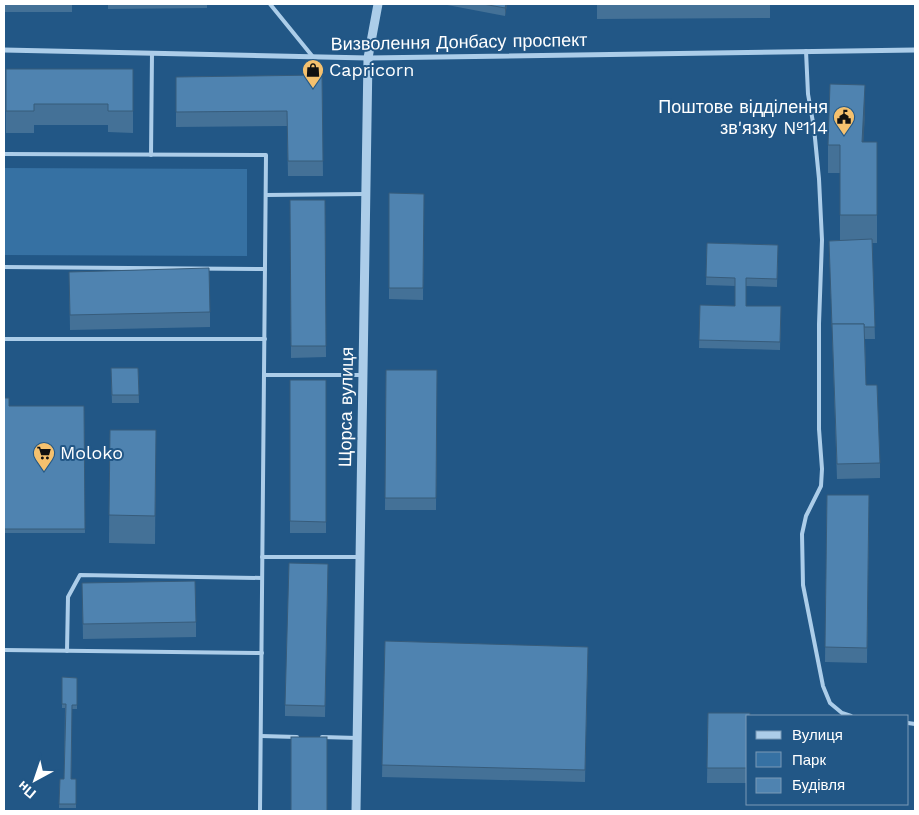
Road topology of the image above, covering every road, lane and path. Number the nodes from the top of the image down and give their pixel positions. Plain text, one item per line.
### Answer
1 (270, 4) edge
2 (378, 4) edge
3 (4, 50) edge
4 (915, 50) edge
5 (806, 51) junction
6 (152, 53) junction
7 (313, 57) junction
8 (368, 58) junction
9 (4, 154) edge
10 (152, 155) junction
11 (366, 194) junction
12 (266, 195) junction
13 (4, 267) edge
14 (265, 269) junction
15 (4, 339) edge
16 (265, 339) junction
17 (363, 375) junction
18 (264, 376) junction
19 (262, 557) junction
20 (360, 557) junction
21 (262, 578) junction
22 (4, 650) edge
23 (67, 651) junction
24 (262, 653) junction
25 (848, 715) edge
26 (261, 736) junction
27 (305, 737) edge
28 (314, 737) edge
29 (357, 738) junction
30 (260, 811) edge
31 (356, 811) edge

1 - 7 lane
2 - 8 street, Щорса вулиця
3 - 6 street, Визволення Донбасу проспект
4 - 5 street, Визволення Донбасу проспект
5 - 8 street, Визволення Донбасу проспект
5 - 25 lane
6 - 7 street, Визволення Донбасу проспект
6 - 10 lane
7 - 8 street, Визволення Донбасу проспект
8 - 11 street, Щорса вулиця
9 - 10 lane
10 - 12 lane
11 - 12 lane
11 - 17 street, Щорса вулиця
12 - 14 lane
13 - 14 lane
14 - 16 lane
15 - 16 lane
16 - 18 lane
17 - 18 lane
17 - 20 street, Щорса вулиця
18 - 19 lane
19 - 20 lane
19 - 21 lane
20 - 29 street, Щорса вулиця
21 - 23 lane
21 - 24 lane
22 - 23 lane
23 - 24 lane
24 - 26 lane
26 - 27 lane
26 - 30 lane
28 - 29 lane
29 - 31 street, Щорса вулиця

